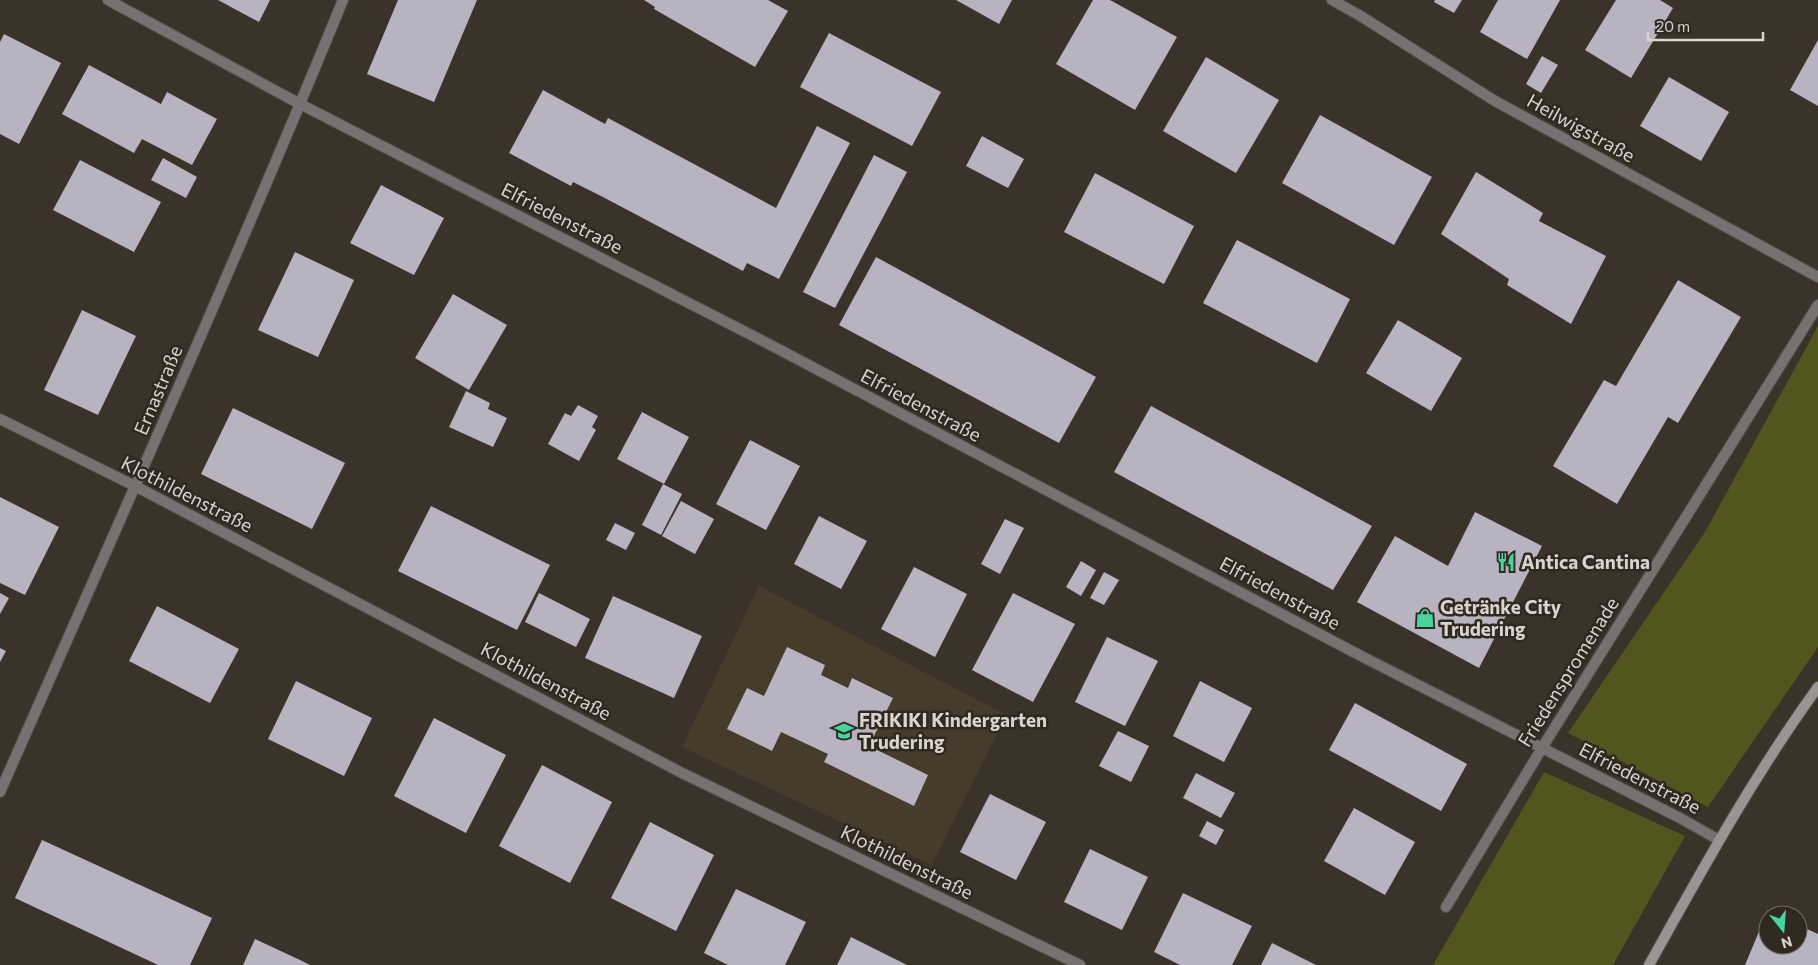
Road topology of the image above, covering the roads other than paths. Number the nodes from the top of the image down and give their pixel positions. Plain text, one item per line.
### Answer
1 (108, 0) edge
2 (343, 0) edge
3 (1332, 0) edge
4 (300, 104) junction
5 (1818, 277) edge
6 (1818, 305) edge
7 (0, 419) edge
8 (135, 486) junction
9 (1818, 687) edge
10 (1542, 748) junction
11 (0, 792) edge
12 (1719, 840) junction
13 (1446, 908) dead end
14 (1080, 965) edge
15 (1649, 965) edge

1 - 4 street, Elfriedenstraße
2 - 4 street, Ernastraße
3 - 5 street, Heilwigstraße
4 - 8 street, Ernastraße
4 - 10 street, Elfriedenstraße
6 - 10 street, Friedenspromenade
7 - 8 street, Klothildenstraße
8 - 11 street, Ernastraße
8 - 14 street, Klothildenstraße
9 - 12 street
10 - 12 street, Elfriedenstraße
10 - 13 street, Friedenspromenade
12 - 15 street

